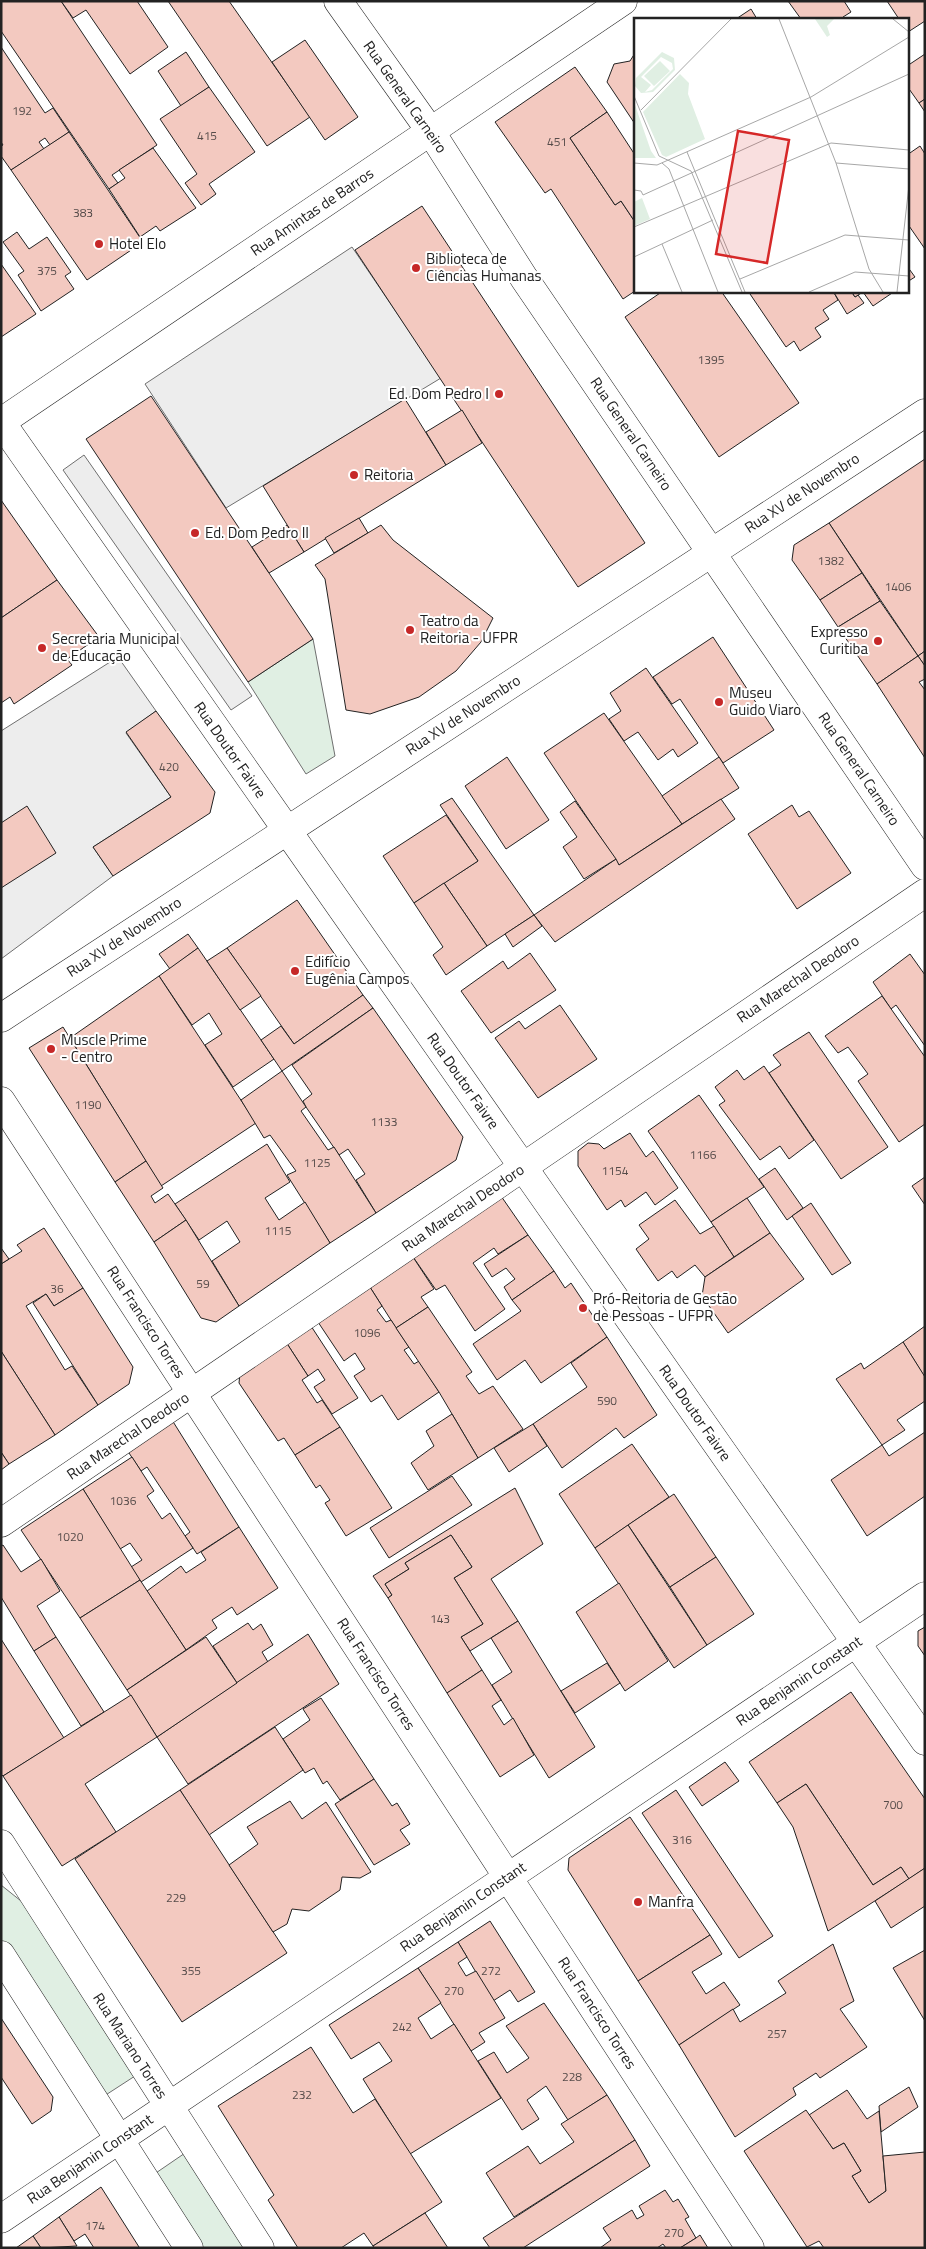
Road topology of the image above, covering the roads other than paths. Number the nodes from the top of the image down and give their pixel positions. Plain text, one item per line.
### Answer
1 (338, 1) edge
2 (623, 1) edge
3 (431, 132) junction
4 (925, 413) edge
5 (1, 422) edge
6 (712, 552) junction
7 (286, 830) junction
8 (925, 866) edge
9 (925, 893) edge
10 (1, 1018) edge
11 (1, 1101) edge
12 (523, 1167) junction
13 (192, 1392) junction
14 (1, 1523) edge
15 (925, 1596) edge
16 (856, 1642) junction
17 (925, 1741) edge
18 (1, 1844) edge
19 (1, 1875) edge
20 (508, 1877) junction
21 (41, 1906) junction
22 (1, 1955) edge
23 (169, 2106) junction
24 (119, 2139) junction
25 (1, 2219) edge
26 (189, 2248) edge
27 (260, 2248) edge
28 (750, 2248) edge

1 - 3 street, Rua General Carneiro
2 - 3 street, Rua Amintas de Barros
3 - 5 street, Rua Amintas de Barros
3 - 6 street, Rua General Carneiro
4 - 6 street, Rua XV de Novembro
5 - 7 street, Rua Doutor Faivre
6 - 7 street, Rua XV de Novembro
6 - 8 street, Rua General Carneiro
7 - 10 street, Rua XV de Novembro
7 - 12 street, Rua Doutor Faivre
9 - 12 street, Rua Marechal Deodoro
11 - 13 street, Rua Francisco Torres
12 - 13 street, Rua Marechal Deodoro
12 - 16 street, Rua Doutor Faivre
13 - 14 street, Rua Marechal Deodoro
13 - 20 street, Rua Francisco Torres
15 - 16 street, Rua Benjamin Constant
16 - 17 street, Rua Doutor Faivre
16 - 20 street, Rua Benjamin Constant
18 - 21 street, Rua Mariano Torres
19 - 21 street
20 - 23 street, Rua Benjamin Constant
20 - 28 street, Rua Francisco Torres
21 - 23 street, Rua Mariano Torres
22 - 24 street
23 - 24 street, Rua Benjamin Constant
23 - 27 street, Rua Mariano Torres
24 - 25 street, Rua Benjamin Constant
24 - 26 street

